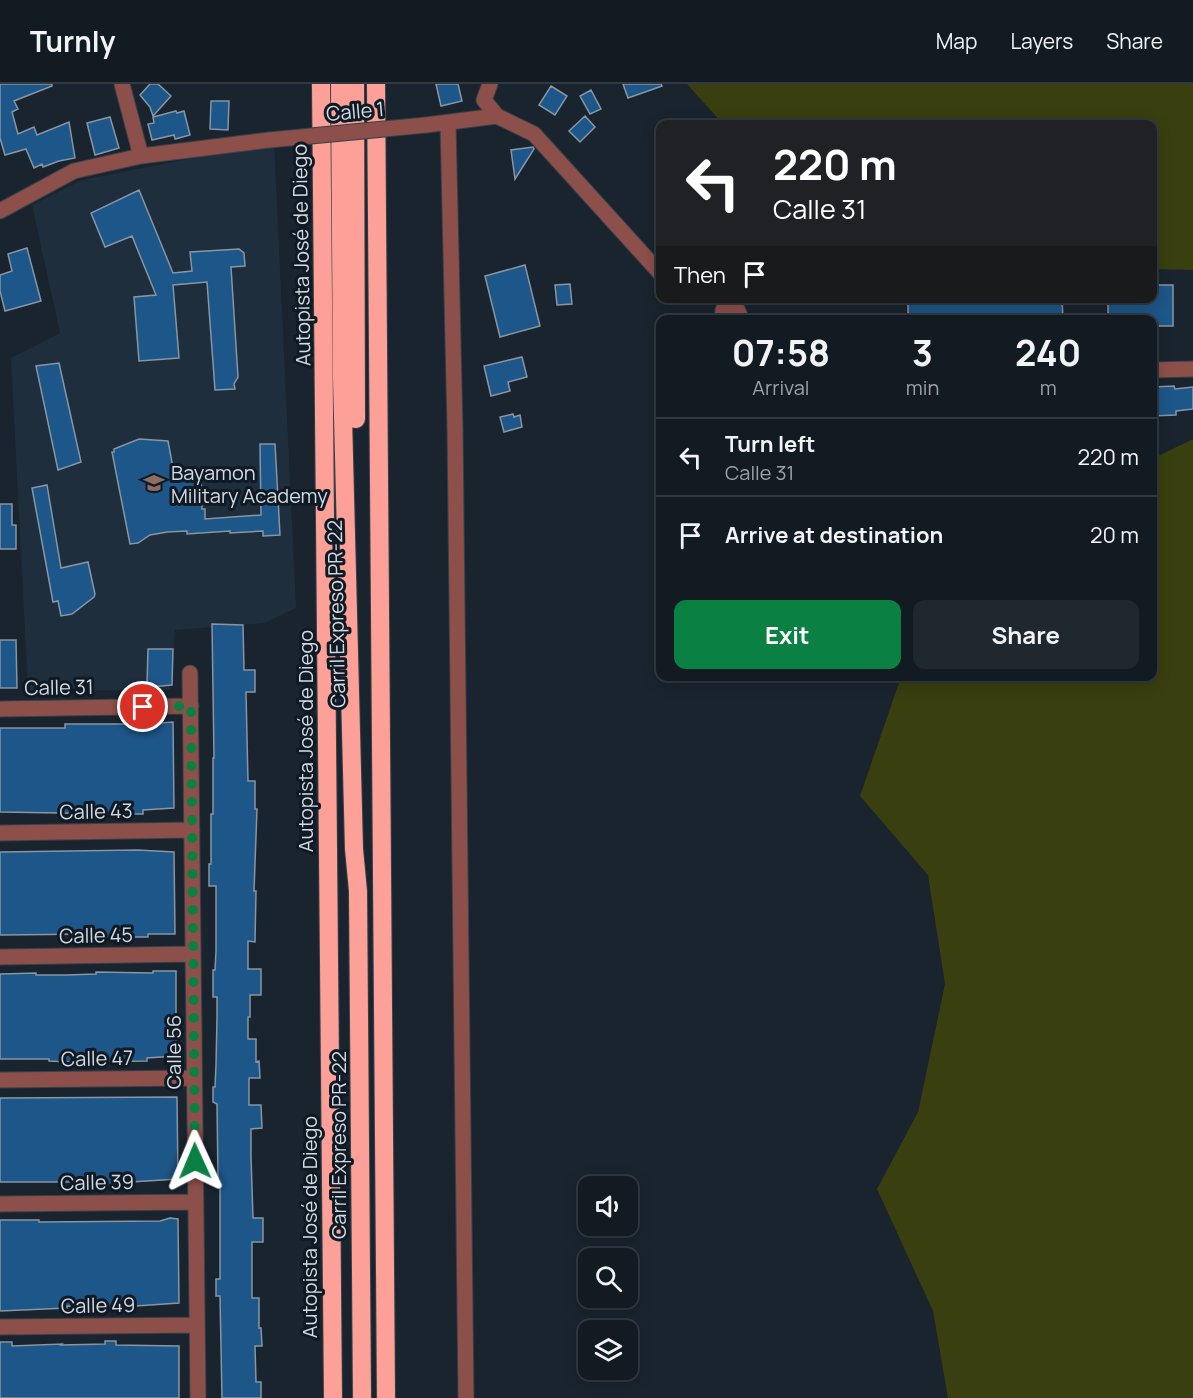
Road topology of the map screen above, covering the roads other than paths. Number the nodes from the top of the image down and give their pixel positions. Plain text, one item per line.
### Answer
1 (122, 84) edge
2 (321, 84) edge
3 (340, 84) edge
4 (355, 84) edge
5 (376, 84) edge
6 (490, 84) edge
7 (497, 116) junction
8 (448, 123) junction
9 (141, 156) junction
10 (0, 211) edge
11 (656, 269) edge
12 (729, 303) edge
13 (738, 315) edge
14 (1193, 369) edge
15 (1157, 370) edge
16 (190, 673) dead end
17 (191, 706) junction
18 (0, 709) edge
19 (192, 830) junction
20 (0, 833) edge
21 (358, 891) junction
22 (193, 954) junction
23 (0, 957) edge
24 (194, 1078) junction
25 (0, 1080) edge
26 (195, 1202) junction
27 (0, 1204) edge
28 (197, 1325) junction
29 (0, 1327) edge
30 (198, 1398) edge
31 (333, 1398) edge
32 (362, 1398) edge
33 (386, 1398) edge
34 (466, 1398) edge

1 - 9 street
2 - 31 highway, Autopista José de Diego
3 - 21 highway, Carril Expreso PR-22
4 - 21 highway, Carril Expreso PR-22
5 - 33 highway
6 - 7 street
7 - 8 street, Calle 1
7 - 11 street
8 - 9 street, Calle 1, bridge
8 - 34 street
9 - 10 street, Calle 1
12 - 13 street
14 - 15 street
16 - 17 street, Calle 56
17 - 18 street, Calle 31
17 - 19 street, Calle 56
19 - 20 street, Calle 43
19 - 22 street, Calle 56
21 - 32 highway, Carril Expreso PR-22
22 - 23 street, Calle 45
22 - 24 street, Calle 56
24 - 25 street, Calle 47
24 - 26 street, Calle 56
26 - 27 street, Calle 39
26 - 28 street, Calle 56
28 - 29 street, Calle 49
28 - 30 street, Calle 56

